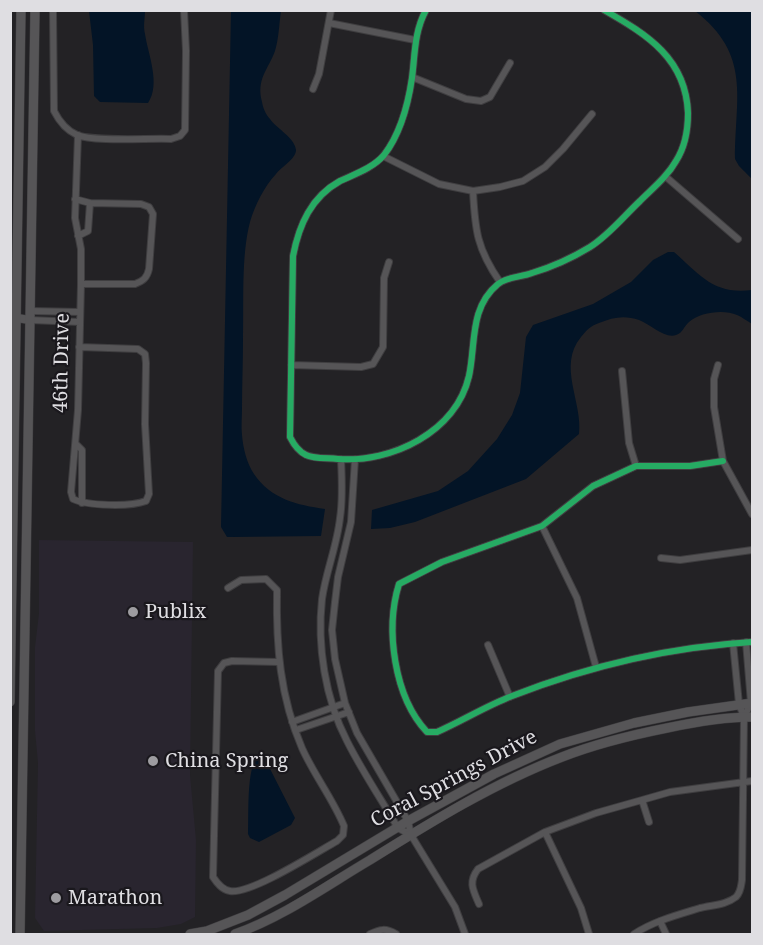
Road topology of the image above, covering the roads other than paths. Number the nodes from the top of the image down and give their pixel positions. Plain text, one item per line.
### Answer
1 (21, 10) edge
2 (35, 10) edge
3 (53, 10) edge
4 (184, 10) edge
5 (331, 10) edge
6 (426, 10) edge
7 (604, 10) edge
8 (329, 23) junction
9 (415, 40) junction
10 (510, 63) dead end
11 (412, 77) junction
12 (313, 89) dead end
13 (592, 114) dead end
14 (78, 135) junction
15 (383, 156) junction
16 (15, 161) edge
17 (665, 176) junction
18 (32, 178) junction
19 (473, 191) junction
20 (75, 199) junction
21 (90, 203) junction
22 (78, 236) junction
23 (738, 239) dead end
24 (388, 262) dead end
25 (500, 282) junction
26 (81, 284) junction
27 (80, 312) junction
28 (30, 316) junction
29 (13, 317) edge
30 (80, 322) junction
31 (79, 347) junction
32 (291, 365) junction
33 (718, 365) dead end
34 (621, 372) dead end
35 (76, 444) junction
36 (341, 459) junction
37 (354, 459) junction
38 (723, 461) junction
39 (636, 466) junction
40 (82, 503) junction
41 (753, 514) edge
42 (542, 526) junction
43 (753, 550) edge
44 (661, 558) dead end
45 (228, 588) dead end
46 (749, 642) edge
47 (734, 643) junction
48 (488, 645) dead end
49 (278, 662) junction
50 (596, 667) junction
51 (510, 697) junction
52 (10, 702) edge
53 (345, 703) junction
54 (752, 703) edge
55 (739, 704) junction
56 (333, 707) junction
57 (349, 712) junction
58 (336, 717) junction
59 (748, 717) edge
60 (292, 722) junction
61 (296, 730) junction
62 (744, 781) junction
63 (753, 781) edge
64 (642, 800) junction
65 (408, 821) junction
66 (649, 822) dead end
67 (398, 828) junction
68 (545, 832) junction
69 (411, 835) junction
70 (479, 904) dead end
71 (660, 921) junction
72 (20, 934) edge
73 (190, 934) edge
74 (235, 934) edge
75 (370, 934) edge
76 (396, 934) edge
77 (465, 934) edge
78 (589, 934) edge
79 (634, 934) edge
80 (666, 934) edge

1 - 16 main road
2 - 18 main road
3 - 14 street
4 - 14 street
5 - 8 street
6 - 9 street
7 - 17 street
8 - 9 street
8 - 12 street
9 - 11 street
10 - 11 street
11 - 15 street
13 - 19 street
14 - 20 street, 46th Drive
15 - 19 street
15 - 32 street
16 - 18 main road
16 - 29 main road
17 - 23 street
17 - 25 street
18 - 28 main road
19 - 25 street
20 - 21 street
20 - 22 street, 46th Drive
21 - 22 street
21 - 26 street
22 - 26 street, 46th Drive
24 - 32 street
25 - 37 street
26 - 27 street, 46th Drive
27 - 28 street
27 - 30 street, 46th Drive
28 - 29 street
28 - 30 street
28 - 72 main road
29 - 52 main road
30 - 31 street, 46th Drive
31 - 35 street, 46th Drive
31 - 40 street
32 - 36 street
33 - 38 street
34 - 39 street
35 - 40 street, 46th Drive
35 - 40 street, 46th Drive
36 - 37 street
36 - 56 street
37 - 53 street
38 - 39 street
38 - 41 street
39 - 42 street
42 - 50 street
42 - 51 street
43 - 44 street
45 - 49 street
46 - 47 street
46 - 54 street
47 - 50 street
47 - 55 street
48 - 51 street
49 - 60 street
49 - 61 street
50 - 51 street
53 - 56 street
53 - 57 street
54 - 55 main road, Coral Springs Drive
54 - 59 street
55 - 59 street
55 - 65 main road, Coral Springs Drive
56 - 58 street
56 - 60 street
57 - 58 street
57 - 65 street
58 - 61 street
58 - 67 street
59 - 62 street
59 - 69 main road, Coral Springs Drive
60 - 61 street
62 - 63 street
62 - 64 street
62 - 71 street
64 - 66 street
64 - 68 street
65 - 67 main road, Coral Springs Drive
65 - 69 street
67 - 69 street
67 - 73 main road, Coral Springs Drive
68 - 70 street
68 - 78 street
69 - 74 main road, Coral Springs Drive
69 - 77 street
71 - 79 street
71 - 80 street
75 - 76 street

